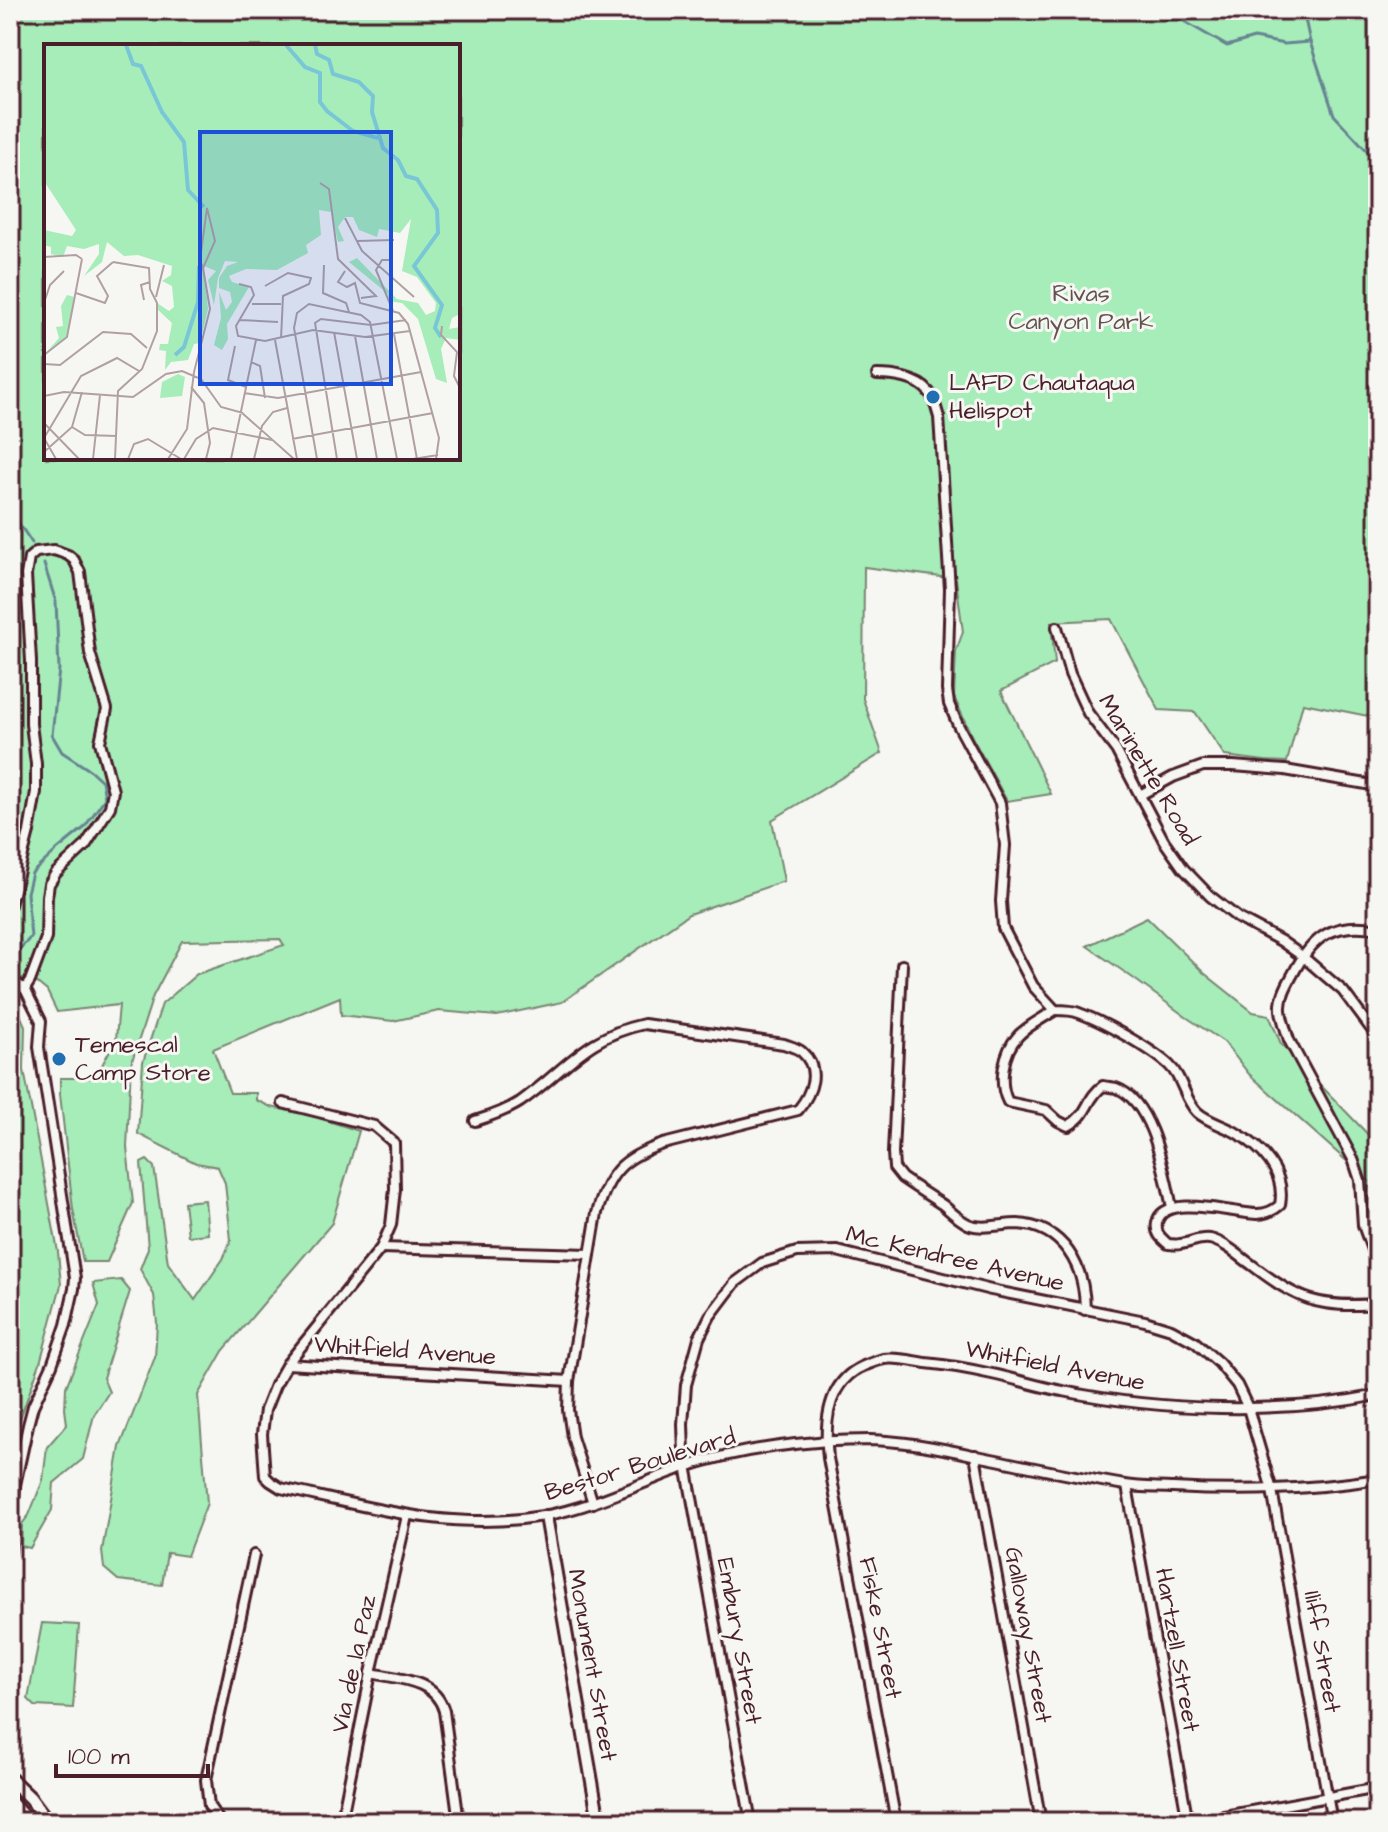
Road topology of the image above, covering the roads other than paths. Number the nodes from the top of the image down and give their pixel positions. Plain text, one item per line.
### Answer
1 (877, 375) dead end
2 (1057, 627) dead end
3 (1378, 786) edge
4 (1140, 795) junction
5 (10, 905) edge
6 (1378, 929) edge
7 (1302, 956) junction
8 (902, 965) dead end
9 (10, 976) edge
10 (25, 989) junction
11 (1055, 1010) junction
12 (1378, 1038) edge
13 (283, 1103) dead end
14 (475, 1121) dead end
15 (1172, 1207) junction
16 (381, 1248) junction
17 (590, 1254) junction
18 (1378, 1261) edge
19 (1378, 1304) edge
20 (1085, 1310) junction
21 (287, 1364) junction
22 (569, 1381) junction
23 (1378, 1395) edge
24 (1248, 1408) junction
25 (826, 1442) junction
26 (975, 1455) junction
27 (687, 1467) junction
28 (1378, 1479) edge
29 (1127, 1486) junction
30 (1272, 1490) junction
31 (593, 1503) junction
32 (407, 1516) junction
33 (546, 1516) junction
34 (10, 1552) edge
35 (254, 1555) dead end
36 (371, 1673) junction
37 (10, 1779) edge
38 (1378, 1788) edge
39 (1328, 1797) junction
40 (10, 1802) edge
41 (28, 1822) edge
42 (48, 1822) edge
43 (220, 1822) edge
44 (341, 1822) edge
45 (459, 1822) edge
46 (599, 1822) edge
47 (751, 1822) edge
48 (896, 1822) edge
49 (1041, 1822) edge
50 (1190, 1822) edge
51 (1332, 1822) edge

1 - 11 street
2 - 4 street, Marinette Road
3 - 4 street
4 - 7 street, Marinette Road
5 - 10 street
6 - 7 street
7 - 12 street, Marinette Road
7 - 18 street
8 - 20 street
9 - 10 street
10 - 34 street
11 - 15 street
11 - 15 street
13 - 16 street, Bestor Boulevard
14 - 17 street
15 - 19 street
16 - 17 street
16 - 21 street, Bestor Boulevard
17 - 22 street
20 - 24 street, Mc Kendree Avenue
20 - 27 street, Mc Kendree Avenue
21 - 22 street, Whitfield Avenue
21 - 32 street, Bestor Boulevard
22 - 31 street
23 - 24 street, Whitfield Avenue
24 - 25 street, Whitfield Avenue
24 - 30 street, Mc Kendree Avenue
25 - 26 street, Bestor Boulevard
25 - 27 street, Bestor Boulevard
25 - 48 street, Fiske Street
26 - 29 street, Bestor Boulevard
26 - 49 street, Galloway Street
27 - 31 street, Bestor Boulevard
27 - 47 street, Embury Street
28 - 30 street, Bestor Boulevard
29 - 30 street, Bestor Boulevard
29 - 50 street, Hartzell Street
30 - 39 street, Iliff Street
31 - 33 street, Bestor Boulevard
32 - 33 street, Bestor Boulevard
32 - 36 street, Via de la Paz
33 - 46 street, Monument Street
35 - 43 street
36 - 44 street, Via de la Paz
36 - 45 street
37 - 42 main road
38 - 39 street
39 - 50 street
39 - 51 street, Iliff Street
40 - 41 main road

